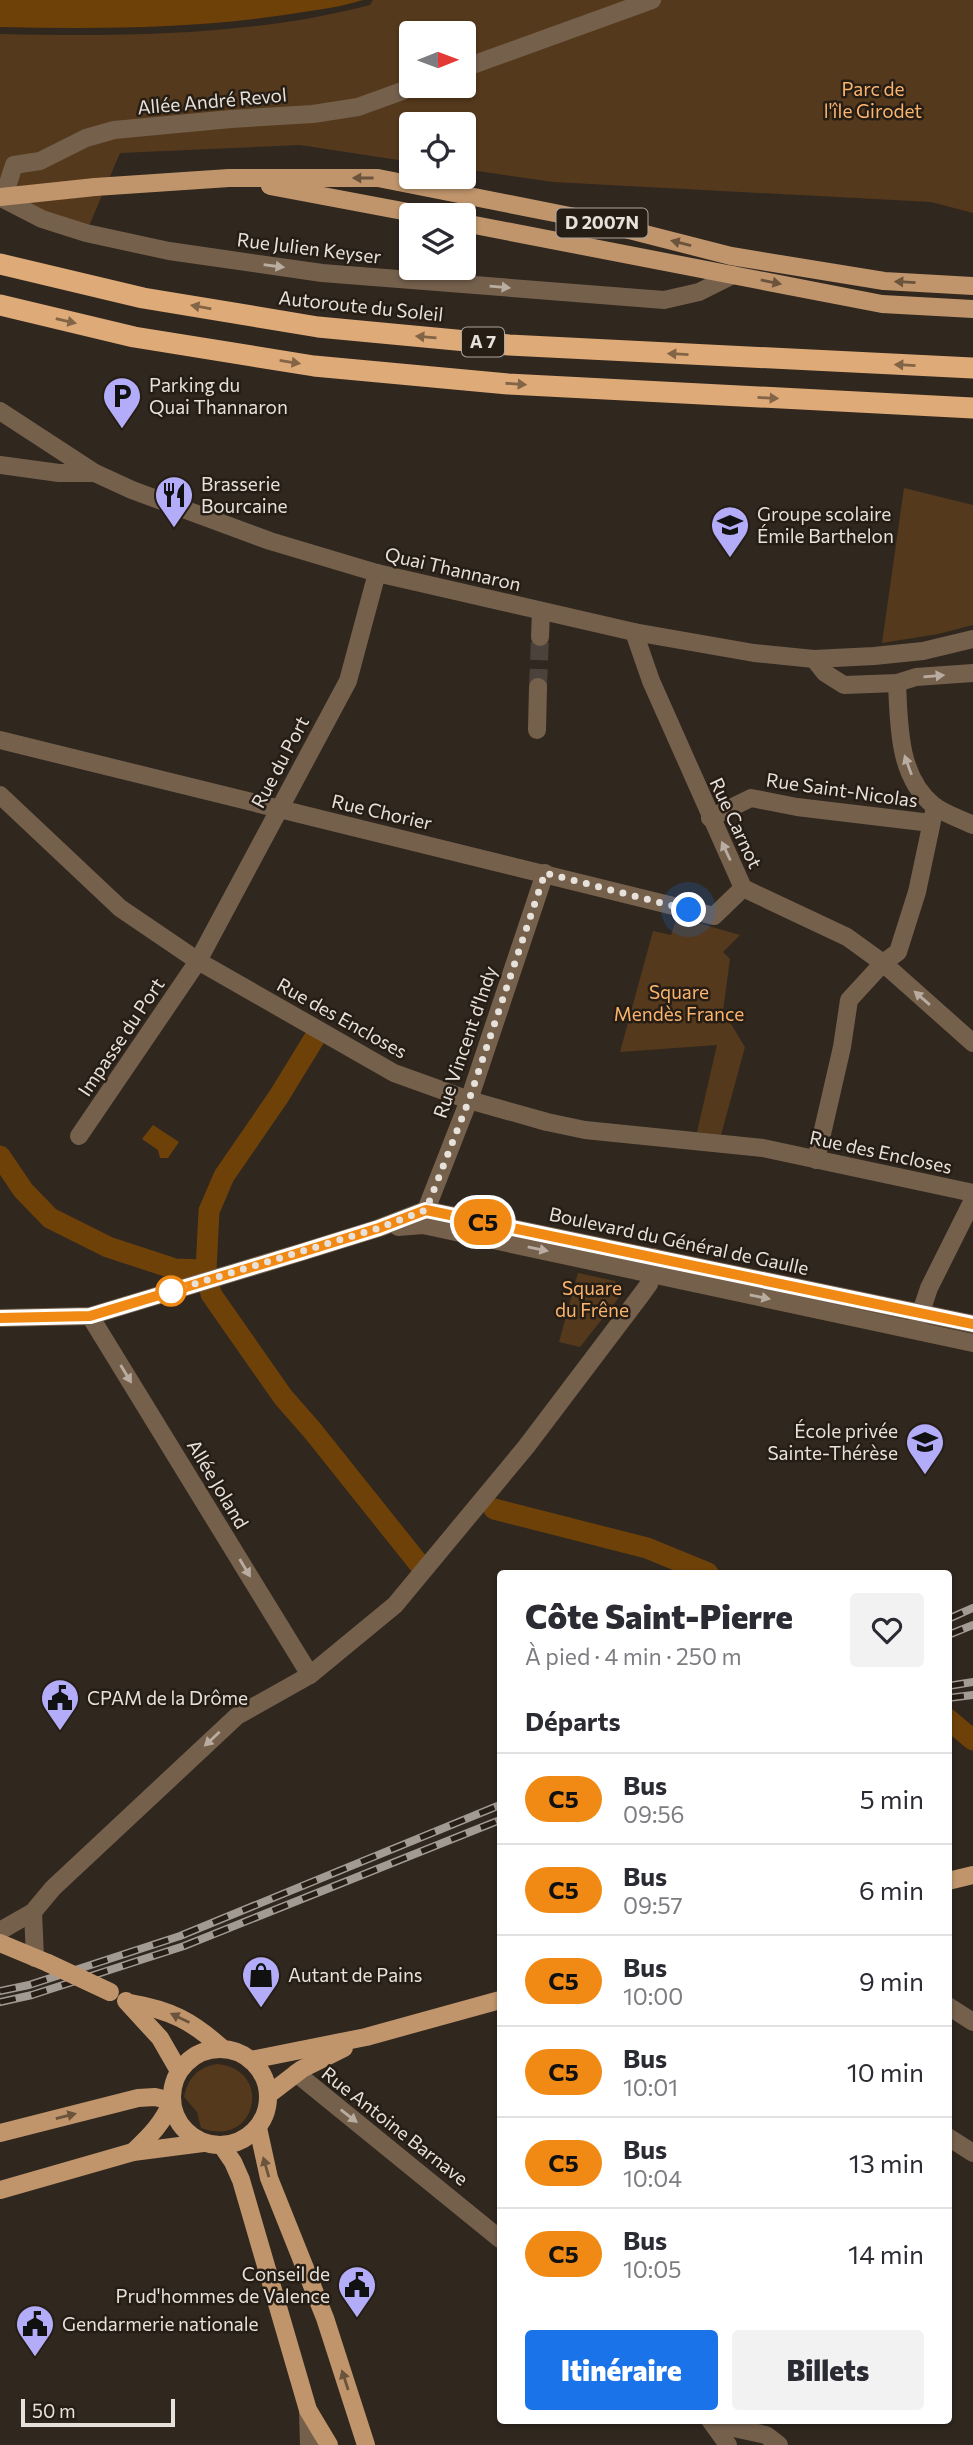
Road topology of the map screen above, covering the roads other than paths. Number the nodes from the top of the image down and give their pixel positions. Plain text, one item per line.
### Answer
1 (652, 0) edge
2 (476, 64) edge
3 (399, 92) edge
4 (14, 165) joint
5 (229, 178) junction
6 (0, 197) edge
7 (399, 210) edge
8 (476, 225) edge
9 (0, 264) edge
10 (733, 275) junction
11 (973, 286) edge
12 (0, 305) edge
13 (973, 309) edge
14 (973, 368) edge
15 (973, 408) edge
16 (0, 411) edge
17 (2, 465) edge
18 (94, 473) junction
19 (377, 573) junction
20 (541, 611) junction
21 (634, 632) junction
22 (540, 637) tunnel mouth
23 (973, 639) edge
24 (814, 659) junction
25 (973, 673) edge
26 (897, 682) junction
27 (538, 687) tunnel mouth
28 (537, 730) dead end
29 (0, 740) edge
30 (0, 795) edge
31 (278, 809) junction
32 (933, 815) junction
33 (710, 818) junction
34 (973, 825) edge
35 (545, 873) junction
36 (743, 888) junction
37 (198, 961) junction
38 (883, 963) junction
39 (973, 1043) edge
40 (469, 1100) junction
41 (79, 1136) dead end
42 (816, 1160) junction
43 (973, 1193) edge
44 (973, 1200) edge
45 (425, 1217) junction
46 (653, 1265) junction
47 (90, 1316) junction
48 (0, 1318) edge
49 (918, 1322) junction
50 (973, 1324) edge
51 (973, 1343) edge
52 (310, 1675) junction
53 (973, 1875) edge
54 (952, 1880) edge
55 (33, 1912) junction
56 (0, 1931) edge
57 (0, 1943) edge
58 (29, 1955) junction
59 (497, 2001) edge
60 (130, 2003) junction
61 (952, 2009) edge
62 (973, 2022) edge
63 (366, 2037) junction
64 (223, 2049) junction
65 (251, 2060) junction
66 (179, 2071) junction
67 (296, 2073) junction
68 (268, 2095) junction
69 (172, 2101) junction
70 (258, 2128) junction
71 (0, 2133) edge
72 (952, 2140) edge
73 (203, 2143) junction
74 (222, 2146) junction
75 (133, 2152) junction
76 (973, 2153) edge
77 (0, 2190) edge
78 (497, 2237) edge
79 (309, 2410) junction
80 (714, 2424) edge
81 (721, 2424) edge
82 (309, 2445) edge
83 (329, 2445) edge
84 (366, 2445) edge
85 (728, 2445) edge
86 (779, 2445) edge

1 - 2 street
3 - 4 street, Allée André Revol
4 -> 10 street, Rue Julien Keyser
5 - 6 main road, bridge
5 - 7 main road
11 -> 5 main road, D 2007N
8 - 10 main road, D 2007N
14 -> 9 highway, Autoroute du Soleil / A 7
10 -> 13 main road, D 2007N
12 -> 15 highway, A 7
16 - 18 street, Quai Thannaron
17 - 18 street
18 - 19 street, Quai Thannaron
19 - 20 street, Quai Thannaron
19 - 31 street, Rue du Port
20 - 21 street, Quai Thannaron
20 - 22 street
21 - 24 street, Quai Thannaron
21 - 33 street, Rue Carnot
23 - 24 street, Quai Thannaron
24 - 26 street
26 -> 25 street
32 -> 26 street
27 - 28 street
29 - 31 street, Rue Chorier
30 - 37 street, Rue des Encloses
31 - 35 street, Rue Chorier
31 - 37 street, Rue du Port
32 - 33 street, Rue Saint-Nicolas
32 - 34 street
32 - 38 street
36 -> 33 street, Rue Carnot
35 - 36 street, Rue Chorier
35 - 40 street, Rue Vincent d'Indy
36 - 38 street, Rue Carnot
37 - 40 street, Rue des Encloses
37 - 41 street, Impasse du Port
39 -> 38 street, Rue Carnot
38 - 42 street
40 - 42 street, Rue des Encloses
40 - 45 street, Rue Vincent d'Indy
42 - 43 street, Rue des Encloses
44 - 49 street
45 - 46 street, Boulevard du Général de Gaulle
45 - 47 street, Boulevard du Général de Gaulle
46 - 49 street, Boulevard du Général de Gaulle
46 - 52 street
47 - 48 street, Boulevard du Général de Gaulle
47 -> 52 street, Allée Joland
49 - 50 street, Boulevard du Général de Gaulle
49 - 51 street, Boulevard du Général de Gaulle
52 -> 55 street
53 - 54 main road
55 - 56 street
55 - 58 street
57 - 58 main road
58 - 60 main road, bridge
59 - 63 main road
64 -> 60 main road
60 - 66 main road
61 - 62 street
63 - 65 main road
63 - 67 main road
64 - 65 main road
64 - 66 main road
65 - 68 main road
66 - 69 main road
67 - 68 main road
67 -> 78 street, Rue Antoine Barnave
68 - 70 main road
71 -> 69 main road
69 - 73 main road
69 - 75 main road
70 - 74 main road
84 -> 70 main road
72 - 76 street
73 - 74 main road
73 - 75 main road
74 - 79 main road
75 - 77 main road
79 - 82 street
79 - 83 main road
80 - 85 street
81 - 86 street

